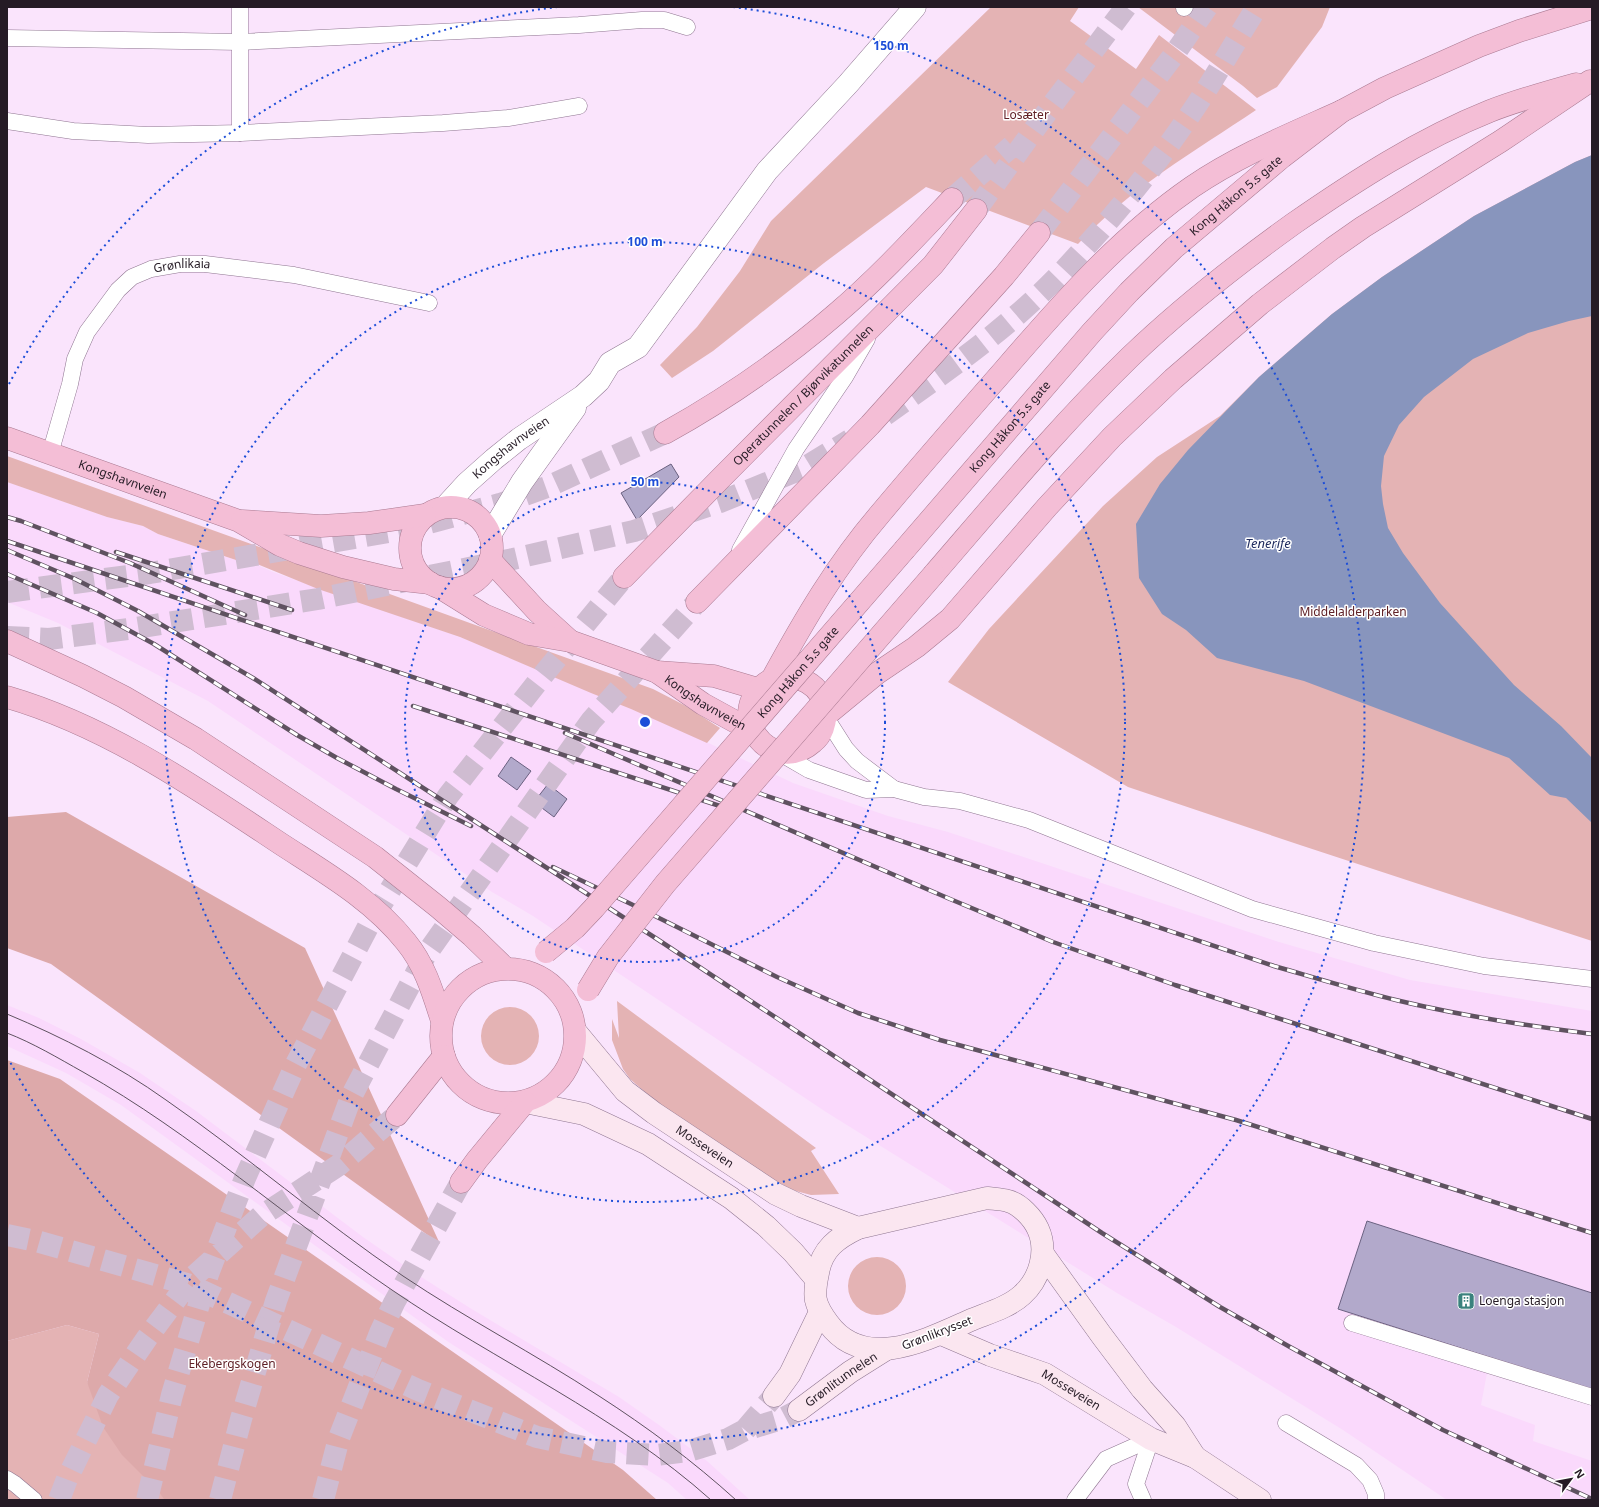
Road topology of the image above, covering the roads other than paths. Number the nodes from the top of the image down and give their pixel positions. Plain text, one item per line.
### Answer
1 (240, 7) edge
2 (915, 7) edge
3 (1592, 8) edge
4 (687, 27) dead end
5 (7, 38) edge
6 (240, 42) junction
7 (1591, 80) edge
8 (579, 106) dead end
9 (1342, 111) junction
10 (7, 121) edge
11 (240, 133) junction
12 (952, 199) tunnel mouth
13 (976, 210) tunnel mouth
14 (1039, 233) tunnel mouth
15 (429, 303) dead end
16 (879, 319) junction
17 (583, 396) junction
18 (666, 433) tunnel mouth
19 (7, 438) edge
20 (50, 454) junction
21 (446, 506) junction
22 (425, 515) junction
23 (239, 521) junction
24 (490, 535) junction
25 (490, 560) junction
26 (731, 566) junction
27 (624, 577) tunnel mouth
28 (434, 585) junction
29 (697, 602) tunnel mouth
30 (570, 640) junction
31 (7, 641) edge
32 (657, 672) junction
33 (765, 684) junction
34 (7, 697) edge
35 (826, 716) junction
36 (754, 732) junction
37 (777, 751) junction
38 (894, 789) junction
39 (514, 969) junction
40 (1592, 979) edge
41 (442, 1021) junction
42 (575, 1026) junction
43 (444, 1056) junction
44 (525, 1102) junction
45 (397, 1115) tunnel mouth
46 (461, 1182) tunnel mouth
47 (858, 1228) junction
48 (1043, 1254) junction
49 (816, 1279) junction
50 (820, 1312) junction
51 (1352, 1323) dead end
52 (941, 1334) junction
53 (885, 1350) junction
54 (774, 1396) tunnel mouth
55 (1592, 1397) edge
56 (799, 1410) tunnel mouth
57 (1286, 1423) dead end
58 (1151, 1439) junction
59 (1195, 1458) junction
60 (7, 1480) edge
61 (34, 1500) edge
62 (1075, 1500) edge
63 (1143, 1500) edge
64 (1260, 1500) edge
65 (1376, 1500) edge

1 - 6 lane
2 - 17 street, Kongshavnveien
3 - 9 highway, Kong Håkon 5.s gate
4 - 6 lane
5 - 6 lane
6 - 11 lane
7 - 35 highway
7 - 42 highway, bridge
8 - 11 lane
9 - 33 highway
9 - 39 highway, Kong Håkon 5.s gate, bridge
10 - 11 lane
12 - 18 highway
13 - 16 highway, Operatunnelen / Bjørvikatunnelen
14 - 26 highway
15 - 20 lane, Grønlikaia
16 - 26 lane
16 - 27 highway, Operatunnelen / Bjørvikatunnelen
17 - 21 street, Kongshavnveien
17 - 24 street, Kongshavnveien
19 - 20 highway, Kongshavnveien
20 - 23 highway, Kongshavnveien
21 - 22 highway
21 - 24 highway
22 - 23 highway, Kongshavnveien
22 - 28 highway
23 - 28 highway, Kongshavnveien
24 - 25 highway
25 - 28 highway
25 - 30 highway, Kongshavnveien
26 - 29 highway
28 - 30 highway, Kongshavnveien
30 - 32 highway, Kongshavnveien
31 - 39 highway
32 - 33 highway, Kongshavnveien
32 - 36 highway, Kongshavnveien
33 - 35 highway
33 - 36 highway
34 - 41 highway
35 - 37 highway
35 - 38 lane
36 - 37 highway
37 - 38 lane
38 - 40 lane
39 - 41 highway
39 - 42 highway
41 - 43 highway
42 - 44 highway
42 - 47 main road, Mosseveien
43 - 44 highway
43 - 45 highway
44 - 46 highway
44 - 49 main road
47 - 48 main road, Grønlikrysset
47 - 49 main road, Grønlikrysset
48 - 52 main road, Grønlikrysset
48 - 59 main road, Mosseveien
49 - 50 main road, Grønlikrysset
50 - 53 main road, Grønlikrysset
50 - 54 main road
51 - 55 lane
52 - 53 main road, Grønlikrysset
52 - 58 main road, Mosseveien
53 - 56 main road, Grønlitunnelen
57 - 65 lane
58 - 59 main road, Mosseveien
58 - 62 lane
58 - 63 lane
59 - 64 main road, Mosseveien
60 - 61 lane

